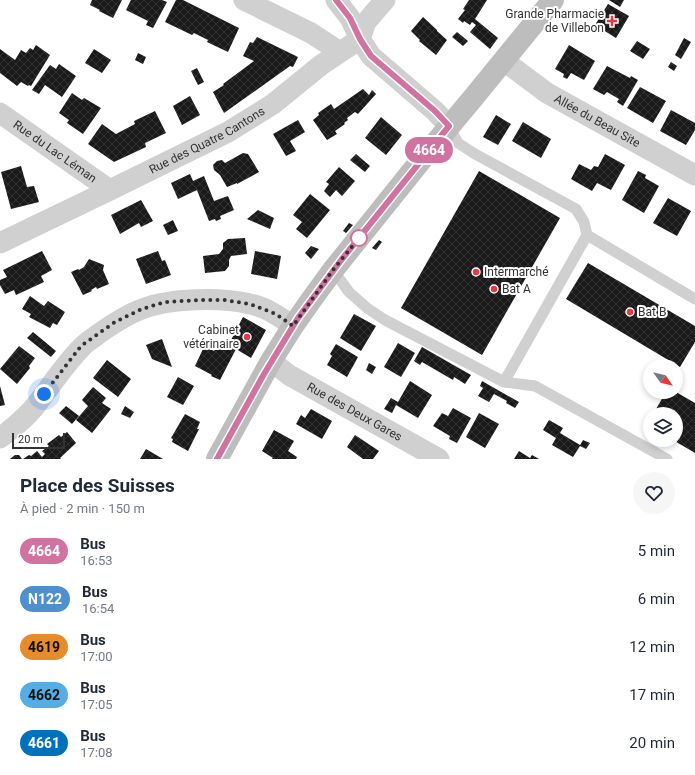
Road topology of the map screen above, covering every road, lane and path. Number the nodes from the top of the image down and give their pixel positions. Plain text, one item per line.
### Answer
1 (244, 0) edge
2 (336, 0) edge
3 (385, 0) edge
4 (554, 0) edge
5 (360, 39) junction
6 (340, 52) junction
7 (504, 61) junction
8 (0, 113) edge
9 (449, 126) junction
10 (695, 175) edge
11 (110, 190) junction
12 (587, 235) junction
13 (0, 243) edge
14 (333, 270) junction
15 (695, 298) edge
16 (293, 326) junction
17 (271, 361) junction
18 (504, 382) junction
19 (0, 438) edge
20 (217, 459) edge
21 (439, 459) edge
22 (667, 459) edge

1 - 6 street
2 - 5 street
3 - 5 street
4 - 7 main road
5 - 6 street, Rue des Quatre Cantons
5 - 9 street
6 - 11 street, Rue des Quatre Cantons
7 - 9 main road
7 - 10 street, Allée du Beau Site
8 - 11 street, Rue du Lac Léman
9 - 12 lane
9 - 14 main road
11 - 13 street, Rue des Quatre Cantons
12 - 15 lane
12 - 18 lane
14 - 16 main road
14 - 18 lane
16 - 17 main road
16 - 19 street
17 - 20 main road
17 - 21 street, Rue des Deux Gares
18 - 22 lane

